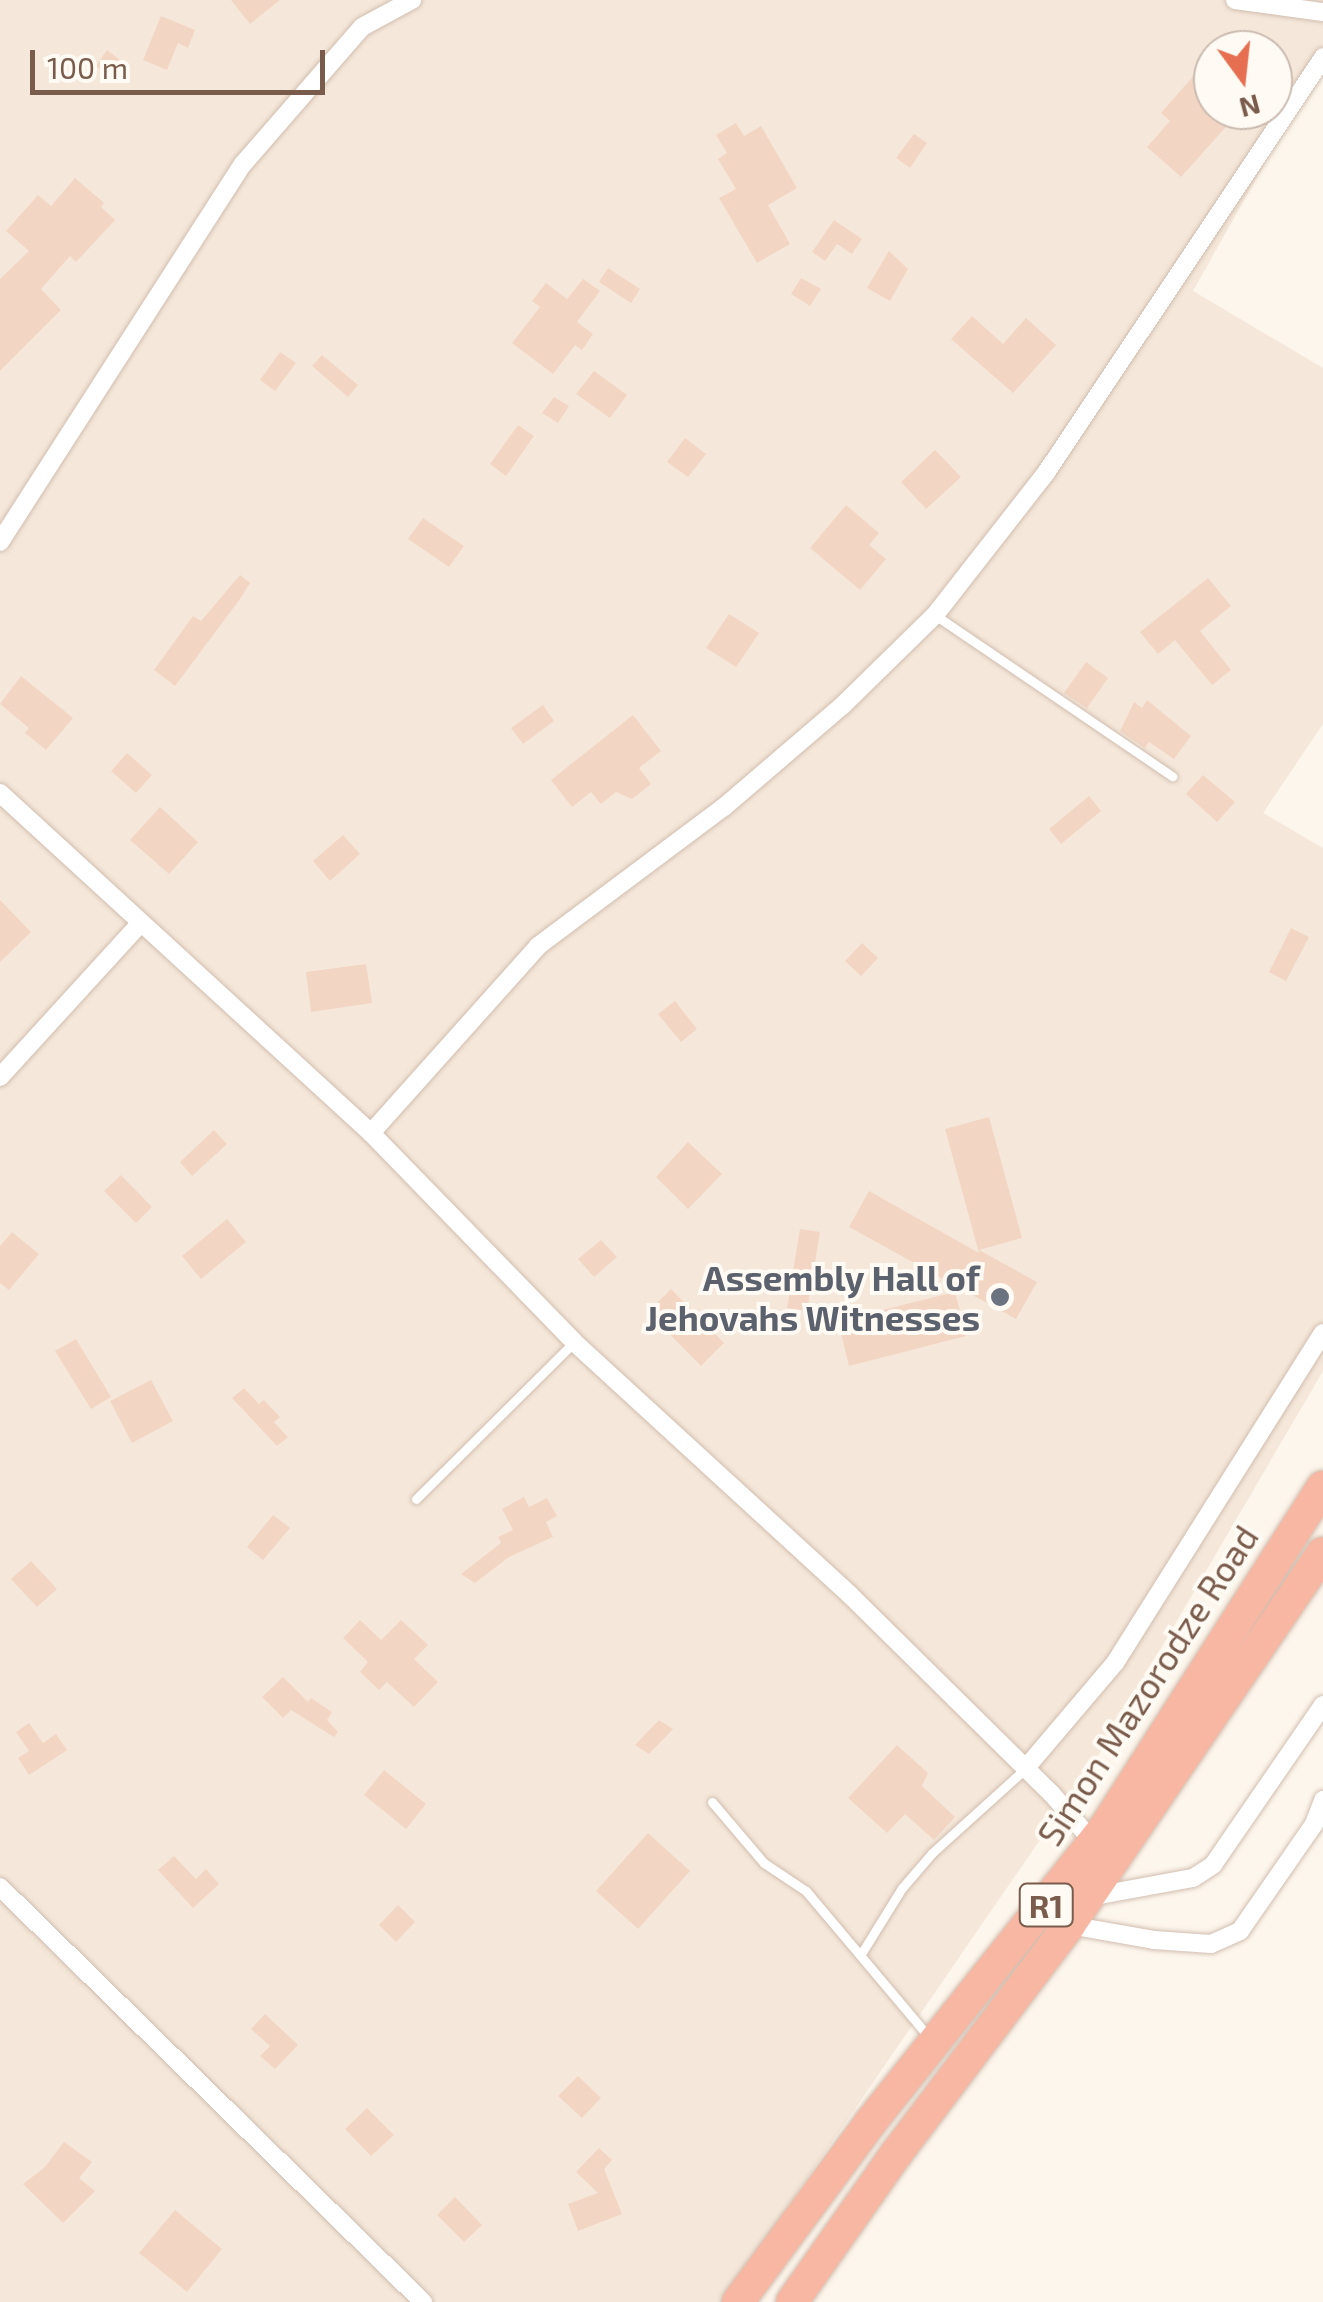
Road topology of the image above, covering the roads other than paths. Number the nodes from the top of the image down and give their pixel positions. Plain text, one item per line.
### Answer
1 (412, 0) edge
2 (1234, 0) edge
3 (1323, 12) edge
4 (1323, 56) edge
5 (0, 542) edge
6 (936, 615) junction
7 (1172, 776) dead end
8 (0, 793) edge
9 (139, 924) junction
10 (0, 1077) edge
11 (371, 1133) junction
12 (1323, 1333) edge
13 (574, 1342) junction
14 (1323, 1487) edge
15 (416, 1499) dead end
16 (1323, 1553) edge
17 (1323, 1705) edge
18 (1025, 1768) junction
19 (1323, 1800) edge
20 (712, 1802) dead end
21 (1094, 1843) junction
22 (0, 1886) edge
23 (1088, 1897) junction
24 (1069, 1925) junction
25 (861, 1954) junction
26 (935, 2044) junction
27 (423, 2302) edge
28 (738, 2302) edge
29 (792, 2302) edge

1 - 5 street
2 - 3 street
4 - 6 street
6 - 7 lane
6 - 11 street
8 - 9 street
9 - 10 street
9 - 11 street
11 - 13 street
12 - 18 street
13 - 15 lane
13 - 18 street
14 - 21 highway, Simon Mazorodze Road / R1
16 - 23 highway, Simon Mazorodze Road / R1
17 - 23 street
18 - 21 street
18 - 25 lane
19 - 24 street
20 - 25 lane
21 - 26 highway, Simon Mazorodze Road / R1
22 - 27 street
23 - 24 highway, Simon Mazorodze Road / R1
24 - 29 highway, Simon Mazorodze Road / R1
25 - 26 lane
26 - 28 highway, Simon Mazorodze Road / R1

